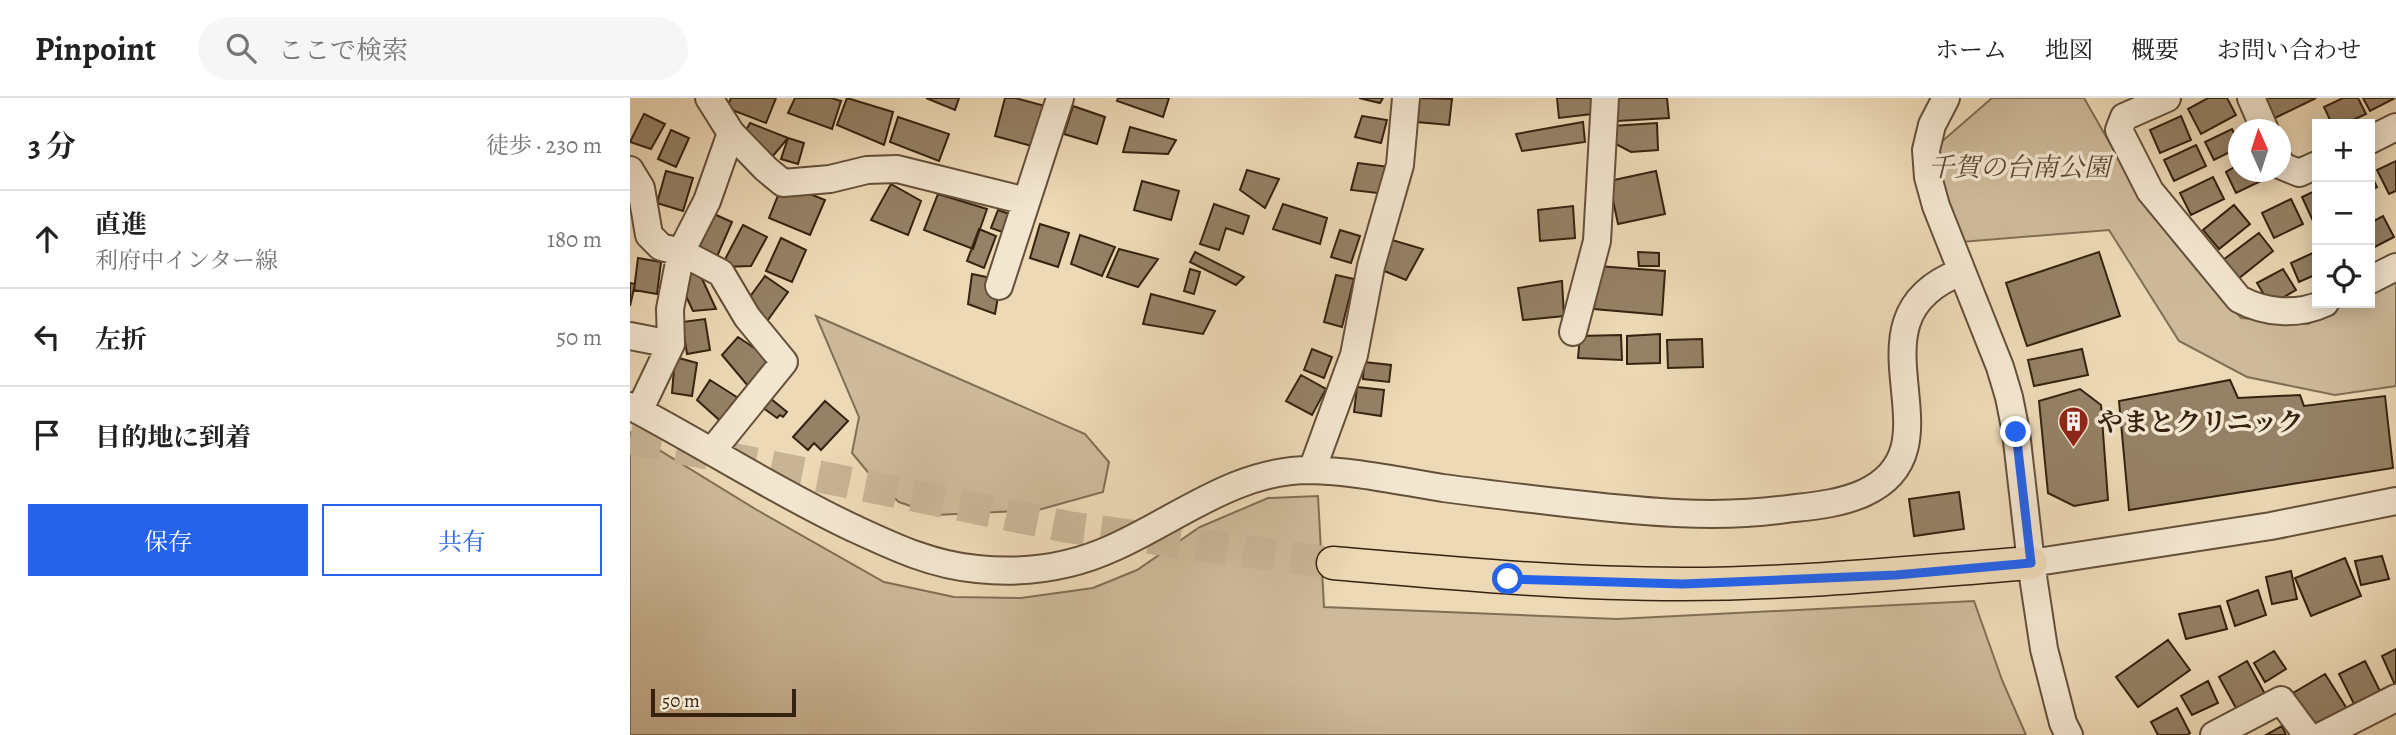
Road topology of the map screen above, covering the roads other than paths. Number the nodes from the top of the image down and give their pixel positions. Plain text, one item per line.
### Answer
1 (709, 98) edge
2 (1060, 98) edge
3 (1406, 98) edge
4 (1605, 98) edge
5 (1946, 98) edge
6 (2167, 98) edge
7 (2251, 98) edge
8 (2260, 119) edge
9 (2396, 127) edge
10 (731, 133) junction
11 (2375, 138) edge
12 (2312, 167) edge
13 (630, 170) edge
14 (2291, 170) edge
15 (1026, 201) junction
16 (640, 240) edge
17 (681, 251) junction
18 (2396, 267) edge
19 (1961, 271) junction
20 (2375, 278) edge
21 (999, 286) dead end
22 (2314, 308) edge
23 (1573, 332) dead end
24 (630, 336) edge
25 (671, 344) junction
26 (635, 409) edge
27 (712, 450) junction
28 (1312, 470) junction
29 (2396, 501) edge
30 (1333, 563) tunnel mouth
31 (2031, 563) junction
32 (2396, 698) edge
33 (2069, 735) edge
34 (2214, 735) edge
35 (2307, 735) edge
36 (2323, 735) edge

1 - 10 street
2 - 15 street
3 - 28 street
4 - 23 street
5 - 19 street
6 - 22 street
7 - 8 street
9 - 11 street
10 - 15 street
10 - 17 street
12 - 14 street
13 - 16 street
15 - 21 street
16 - 17 street
17 - 25 street
17 - 27 street
18 - 20 street
19 - 28 street
19 - 31 street
24 - 25 street
25 - 26 street
26 - 27 street
27 - 28 street
29 - 31 street
30 - 31 main road
31 - 33 street
32 - 36 street
34 - 35 street

